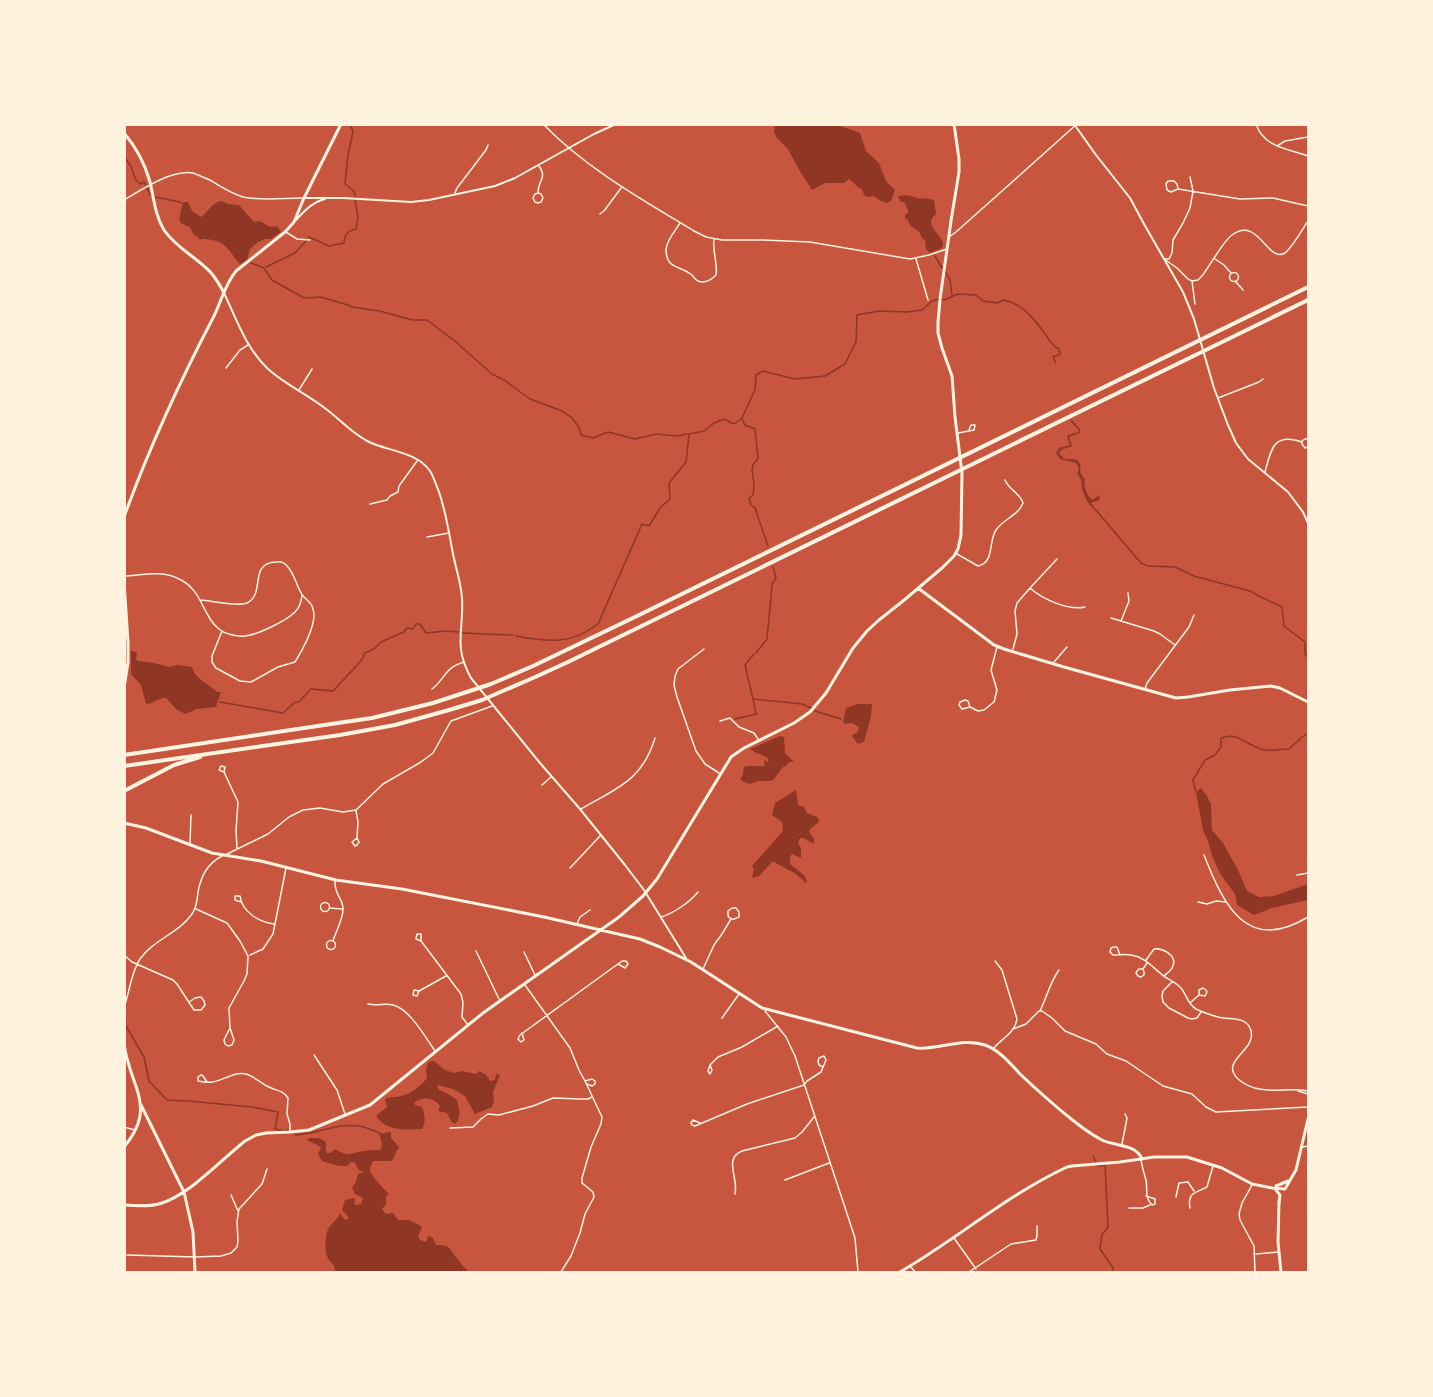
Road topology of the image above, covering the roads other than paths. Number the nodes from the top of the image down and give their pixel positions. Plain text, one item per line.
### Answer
1 (341, 124) edge
2 (543, 124) edge
3 (615, 124) edge
4 (954, 124) edge
5 (1256, 124) edge
6 (1076, 125) edge
7 (124, 133) edge
8 (1308, 137) edge
9 (488, 145) dead end
10 (1276, 146) junction
11 (569, 148) junction
12 (1308, 156) edge
13 (538, 165) junction
14 (1191, 177) dead end
15 (150, 184) junction
16 (621, 187) junction
17 (1178, 189) junction
18 (1193, 191) junction
19 (538, 193) dead end
20 (455, 194) junction
21 (304, 198) junction
22 (332, 198) junction
23 (124, 200) edge
24 (1308, 206) edge
25 (600, 214) dead end
26 (1308, 221) edge
27 (294, 222) junction
28 (680, 223) junction
29 (285, 232) junction
30 (948, 237) junction
31 (714, 239) junction
32 (310, 240) dead end
33 (947, 249) junction
34 (915, 258) junction
35 (1215, 259) junction
36 (1164, 260) junction
37 (1231, 273) junction
38 (1192, 281) junction
39 (1236, 281) junction
40 (1308, 287) edge
41 (1243, 290) dead end
42 (224, 293) junction
43 (928, 300) dead end
44 (1308, 300) edge
45 (1195, 304) dead end
46 (249, 345) junction
47 (226, 368) dead end
48 (312, 369) dead end
49 (1263, 379) dead end
50 (299, 390) junction
51 (1217, 398) junction
52 (969, 430) dead end
53 (957, 433) junction
54 (1308, 439) edge
55 (1302, 442) junction
56 (1308, 447) edge
57 (417, 460) junction
58 (1265, 473) junction
59 (1005, 480) dead end
60 (370, 504) dead end
61 (125, 516) edge
62 (1307, 516) edge
63 (1308, 523) edge
64 (450, 533) junction
65 (428, 537) dead end
66 (956, 553) junction
67 (1057, 559) dead end
68 (124, 576) edge
69 (124, 581) edge
70 (924, 583) junction
71 (918, 588) junction
72 (1030, 588) junction
73 (925, 592) junction
74 (1128, 593) dead end
75 (302, 595) junction
76 (201, 600) junction
77 (1085, 607) dead end
78 (1194, 615) dead end
79 (1111, 618) dead end
80 (1121, 621) junction
81 (222, 631) junction
82 (1175, 645) junction
83 (1067, 646) dead end
84 (997, 647) junction
85 (704, 649) dead end
86 (1012, 652) junction
87 (464, 662) junction
88 (1053, 664) junction
89 (125, 677) edge
90 (124, 688) edge
91 (432, 689) dead end
92 (1145, 689) junction
93 (1308, 702) edge
94 (493, 706) junction
95 (970, 707) dead end
96 (720, 721) dead end
97 (656, 738) dead end
98 (759, 741) junction
99 (217, 753) junction
100 (124, 755) edge
101 (124, 766) edge
102 (224, 772) dead end
103 (720, 774) junction
104 (552, 777) junction
105 (542, 784) dead end
106 (125, 790) edge
107 (580, 809) junction
108 (356, 810) junction
109 (191, 815) dead end
110 (124, 823) edge
111 (601, 835) junction
112 (357, 838) dead end
113 (190, 845) junction
114 (237, 848) junction
115 (225, 855) junction
116 (1204, 855) dead end
117 (286, 867) junction
118 (570, 868) dead end
119 (1308, 873) edge
120 (1297, 875) dead end
121 (336, 880) junction
122 (698, 892) dead end
123 (646, 893) junction
124 (241, 902) dead end
125 (1198, 902) dead end
126 (1227, 902) junction
127 (330, 908) dead end
128 (195, 909) junction
129 (343, 909) junction
130 (590, 910) dead end
131 (660, 917) junction
132 (1308, 917) edge
133 (731, 919) dead end
134 (577, 924) junction
135 (275, 925) junction
136 (602, 930) junction
137 (333, 941) dead end
138 (421, 941) dead end
139 (476, 951) dead end
140 (524, 952) dead end
141 (124, 955) edge
142 (1120, 955) dead end
143 (248, 956) junction
144 (686, 959) junction
145 (995, 961) dead end
146 (1146, 961) junction
147 (137, 963) junction
148 (618, 964) dead end
149 (1143, 969) dead end
150 (703, 970) junction
151 (1059, 970) dead end
152 (447, 975) junction
153 (536, 976) junction
154 (1164, 976) junction
155 (1172, 981) junction
156 (524, 984) junction
157 (419, 991) dead end
158 (739, 993) junction
159 (1199, 995) dead end
160 (500, 1001) junction
161 (189, 1002) junction
162 (1190, 1003) junction
163 (368, 1004) dead end
164 (124, 1007) edge
165 (762, 1008) junction
166 (1039, 1011) junction
167 (1201, 1011) junction
168 (546, 1016) junction
169 (774, 1016) junction
170 (722, 1018) dead end
171 (469, 1025) junction
172 (778, 1026) junction
173 (230, 1028) junction
174 (1013, 1029) junction
175 (522, 1034) dead end
176 (124, 1044) edge
177 (125, 1049) edge
178 (993, 1049) junction
179 (436, 1053) junction
180 (314, 1055) dead end
181 (710, 1065) dead end
182 (823, 1067) dead end
183 (207, 1082) dead end
184 (804, 1085) junction
185 (1308, 1093) edge
186 (593, 1096) junction
187 (141, 1105) junction
188 (1308, 1107) edge
189 (1125, 1114) dead end
190 (146, 1116) junction
191 (345, 1116) junction
192 (814, 1117) junction
193 (1308, 1119) edge
194 (140, 1121) junction
195 (700, 1123) dead end
196 (124, 1127) edge
197 (450, 1128) dead end
198 (136, 1131) junction
199 (290, 1132) junction
200 (1121, 1145) junction
201 (1308, 1146) edge
202 (124, 1147) edge
203 (1302, 1147) junction
204 (1141, 1159) junction
205 (830, 1162) junction
206 (1213, 1165) junction
207 (267, 1169) dead end
208 (1291, 1179) junction
209 (785, 1180) dead end
210 (1252, 1184) junction
211 (1274, 1187) junction
212 (1285, 1189) junction
213 (184, 1192) junction
214 (1195, 1192) junction
215 (735, 1194) dead end
216 (231, 1195) dead end
217 (1146, 1196) junction
218 (1176, 1197) dead end
219 (1279, 1203) junction
220 (1151, 1204) junction
221 (124, 1205) edge
222 (1129, 1208) dead end
223 (1191, 1208) dead end
224 (239, 1211) junction
225 (1037, 1226) dead end
226 (954, 1238) junction
227 (1279, 1252) junction
228 (125, 1254) edge
229 (1255, 1254) junction
230 (195, 1257) junction
231 (911, 1266) junction
232 (976, 1269) junction
233 (195, 1272) edge
234 (561, 1272) edge
235 (858, 1272) edge
236 (900, 1272) edge
237 (915, 1272) edge
238 (969, 1272) edge
239 (1255, 1272) edge
240 (1281, 1272) edge

1 - 21 main road
2 - 11 street
3 - 11 street
4 - 30 main road
5 - 10 street
6 - 30 street
6 - 36 street
7 - 15 main road
8 - 10 street
9 - 20 street
10 - 12 street
11 - 13 street
11 - 16 street
13 - 19 street
13 - 20 street
14 - 18 street
15 - 21 street
15 - 23 street
15 - 42 main road
16 - 25 street
16 - 28 street
17 - 17 street
17 - 18 street
18 - 24 street
18 - 36 street
20 - 22 street
21 - 22 street
21 - 27 main road
22 - 27 street
26 - 35 street
27 - 29 main road
28 - 31 street
28 - 31 street
29 - 32 street
29 - 42 main road
30 - 33 main road
31 - 34 street
33 - 34 street
33 - 53 main road
34 - 43 street
35 - 37 street
35 - 38 street
36 - 38 street
36 - 51 street
37 - 39 street
37 - 39 street
38 - 45 street
39 - 41 street
40 - 100 highway
42 - 46 street
42 - 61 main road
44 - 99 highway
46 - 47 street
46 - 50 street
48 - 50 street
49 - 51 street
50 - 57 street
51 - 58 street
52 - 53 street
53 - 66 main road
54 - 55 street
55 - 56 street
55 - 58 street
57 - 60 street
57 - 64 street
58 - 62 street
59 - 66 street
62 - 63 street
64 - 65 street
64 - 87 street
66 - 70 main road
67 - 72 street
68 - 76 street
69 - 89 main road
70 - 71 main road
70 - 73 main road
71 - 73 main road
71 - 98 main road
72 - 77 street
72 - 86 street
73 - 84 main road
74 - 80 street
75 - 76 street
75 - 81 street
75 - 81 street
76 - 81 street
78 - 82 street
79 - 80 street
80 - 82 street
82 - 92 street
83 - 88 street
84 - 86 main road
84 - 95 street
85 - 103 street
86 - 88 main road
87 - 91 street
87 - 94 street
88 - 92 main road
89 - 90 main road
92 - 93 main road
94 - 104 street
94 - 108 street
96 - 98 street
97 - 107 street
98 - 103 main road
99 - 101 highway
99 - 106 highway
102 - 114 street
103 - 123 main road
104 - 105 street
104 - 107 street
107 - 111 street
108 - 112 street
108 - 114 street
109 - 113 street
110 - 113 main road
111 - 118 street
111 - 123 street
113 - 115 main road
114 - 115 street
115 - 117 main road
115 - 128 street
116 - 126 street
117 - 121 main road
117 - 135 street
119 - 120 street
121 - 129 street
121 - 134 main road
122 - 131 street
123 - 131 street
123 - 136 main road
124 - 135 street
125 - 126 street
126 - 132 street
127 - 129 street
128 - 143 street
128 - 147 street
129 - 137 street
130 - 134 street
131 - 144 street
133 - 150 street
134 - 136 main road
135 - 143 street
136 - 144 main road
136 - 153 main road
138 - 152 street
139 - 160 street
140 - 153 street
141 - 147 street
142 - 146 street
143 - 173 street
144 - 150 main road
145 - 174 street
146 - 149 street
146 - 154 street
146 - 154 street
147 - 161 street
147 - 164 street
148 - 168 street
150 - 158 main road
151 - 166 street
152 - 157 street
152 - 171 street
153 - 156 main road
154 - 155 street
155 - 162 street
155 - 167 street
156 - 160 main road
156 - 168 street
158 - 165 main road
158 - 170 street
159 - 162 street
160 - 171 main road
161 - 161 street
162 - 167 street
163 - 179 street
165 - 169 main road
165 - 169 street
166 - 174 street
166 - 188 street
167 - 185 street
168 - 175 street
168 - 186 street
169 - 172 street
169 - 178 main road
171 - 179 main road
172 - 181 street
172 - 184 street
173 - 173 street
174 - 178 street
176 - 177 main road
177 - 187 main road
178 - 200 main road
179 - 191 main road
180 - 191 street
182 - 184 street
183 - 199 street
184 - 192 street
184 - 195 street
186 - 197 street
186 - 234 street
187 - 190 main road
187 - 194 main road
189 - 200 street
190 - 194 main road
190 - 213 main road
191 - 199 main road
192 - 205 street
192 - 215 street
193 - 203 main road
194 - 198 main road
196 - 198 street
198 - 202 main road
199 - 213 main road
200 - 204 main road
201 - 203 street
203 - 208 main road
204 - 206 main road
204 - 217 street
204 - 226 main road
205 - 209 street
205 - 235 street
206 - 210 main road
206 - 214 street
207 - 224 street
208 - 211 main road
208 - 212 main road
210 - 211 main road
210 - 229 street
211 - 212 main road
211 - 219 main road
212 - 219 main road
213 - 221 main road
213 - 230 main road
214 - 218 street
214 - 223 street
216 - 224 street
217 - 220 street
217 - 220 street
219 - 227 main road
220 - 222 street
224 - 230 street
225 - 232 street
226 - 231 main road
226 - 232 street
227 - 229 street
227 - 240 main road
228 - 230 street
229 - 239 street
230 - 233 main road
231 - 236 main road
231 - 237 street
232 - 238 street

